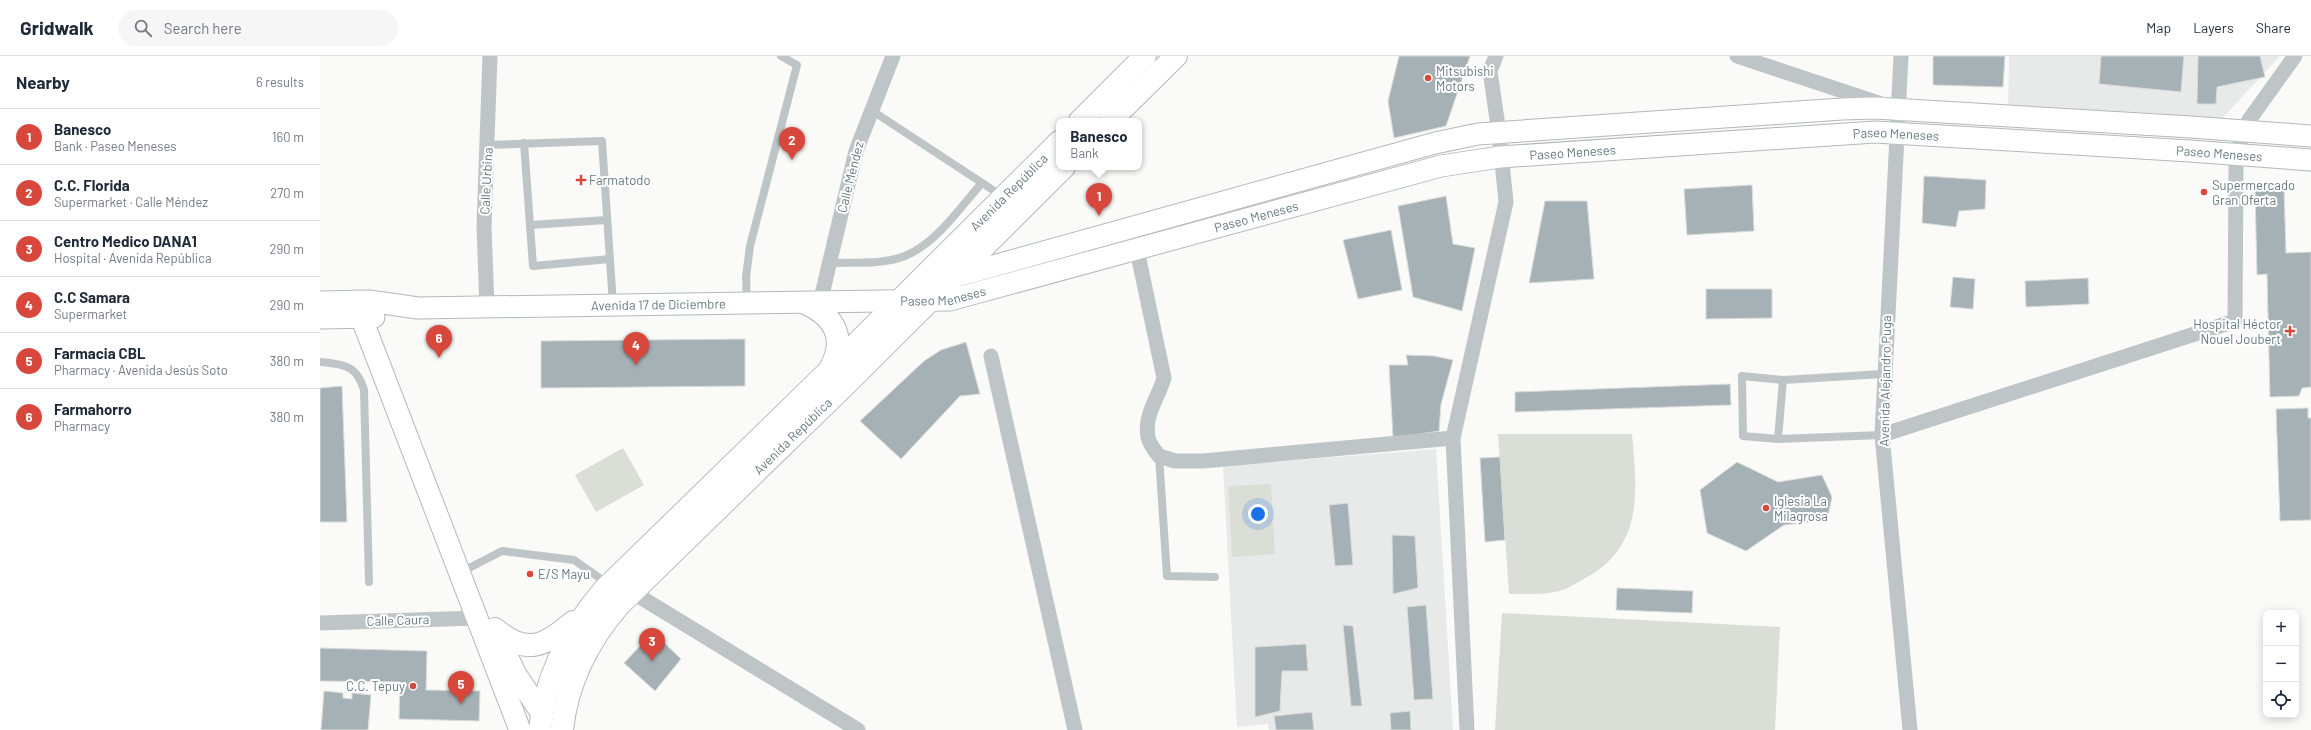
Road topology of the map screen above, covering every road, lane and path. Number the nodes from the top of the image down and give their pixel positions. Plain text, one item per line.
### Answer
1 (490, 56) edge
2 (781, 56) edge
3 (893, 56) edge
4 (1145, 56) edge
5 (1176, 56) edge
6 (1496, 56) edge
7 (1738, 56) edge
8 (1901, 56) edge
9 (2294, 56) edge
10 (871, 110) junction
11 (1898, 110) junction
12 (1083, 118) edge
13 (1113, 118) edge
14 (1499, 133) junction
15 (1897, 134) junction
16 (2311, 136) edge
17 (2241, 142) junction
18 (524, 143) junction
19 (487, 145) junction
20 (1056, 145) edge
21 (1500, 157) junction
22 (2311, 160) edge
23 (1061, 170) edge
24 (982, 183) junction
25 (1004, 197) junction
26 (607, 220) junction
27 (530, 225) junction
28 (1137, 250) junction
29 (610, 259) junction
30 (829, 262) junction
31 (957, 275) junction
32 (930, 301) junction
33 (320, 302) edge
34 (899, 302) junction
35 (812, 303) junction
36 (747, 304) junction
37 (613, 305) junction
38 (487, 307) junction
39 (365, 309) junction
40 (320, 318) edge
41 (991, 356) dead end
42 (320, 362) edge
43 (829, 371) junction
44 (1884, 374) junction
45 (1782, 380) junction
46 (1882, 435) junction
47 (1453, 438) junction
48 (1778, 439) junction
49 (1159, 456) junction
50 (471, 567) junction
51 (1215, 577) dead end
52 (369, 582) dead end
53 (609, 585) junction
54 (632, 592) junction
55 (583, 614) junction
56 (320, 623) edge
57 (486, 623) junction
58 (544, 725) edge
59 (520, 730) edge
60 (562, 730) edge
61 (858, 730) edge
62 (1075, 730) edge
63 (1467, 730) edge
64 (1910, 730) edge

1 - 19 street, Calle Urbina
2 - 36 lane
3 - 10 street, Calle Méndez
4 - 12 main road
5 - 13 main road
6 - 14 street
7 - 11 street
8 - 11 street, Avenida Alejandro Puga
9 - 17 street
10 - 24 lane
10 - 30 street, Calle Méndez
11 - 14 street, Paseo Meneses
11 - 15 street, Avenida Alejandro Puga
11 - 17 street, Paseo Meneses
14 - 21 street
14 - 31 street, Paseo Meneses
15 - 17 street, Paseo Meneses
15 - 21 street, Paseo Meneses
15 - 44 street, Avenida Alejandro Puga
16 - 17 street, Paseo Meneses
17 - 22 street, Paseo Meneses
17 - 46 street
18 - 19 lane
18 - 26 lane
18 - 27 lane
19 - 38 street, Calle Urbina
20 - 25 main road, Avenida República
21 - 28 street, Paseo Meneses
21 - 47 street
23 - 31 main road, Avenida República
24 - 25 lane
24 - 30 lane
25 - 34 main road, Avenida República
26 - 27 lane
26 - 29 lane
27 - 29 lane
28 - 32 street, Paseo Meneses
28 - 49 street
29 - 37 lane
30 - 35 street, Calle Méndez
31 - 32 main road, Avenida República
31 - 34 street, Paseo Meneses
32 - 34 street, Paseo Meneses
32 - 54 main road, Avenida República
33 - 39 street, Avenida 17 de Diciembre
34 - 35 street, Avenida 17 de Diciembre
34 - 43 main road, Avenida República
35 - 36 street, Avenida 17 de Diciembre
35 - 43 main road
36 - 37 street, Avenida 17 de Diciembre
37 - 38 street, Avenida 17 de Diciembre
38 - 39 street, Avenida 17 de Diciembre
39 - 40 street, Avenida 17 de Diciembre
39 - 50 street
39 - 57 street
41 - 62 street
42 - 52 lane
43 - 53 main road, Avenida República
44 - 45 lane
44 - 46 street, Avenida Alejandro Puga
45 - 48 lane
45 - 48 lane
46 - 48 lane
46 - 64 street, Avenida Alejandro Puga
47 - 49 street
47 - 63 street
49 - 51 lane
50 - 53 lane
50 - 57 street
53 - 55 main road, Avenida República
54 - 60 main road, Avenida República
54 - 61 street
55 - 57 main road
55 - 58 main road
56 - 57 street, Calle Caura
57 - 58 street
57 - 59 street

